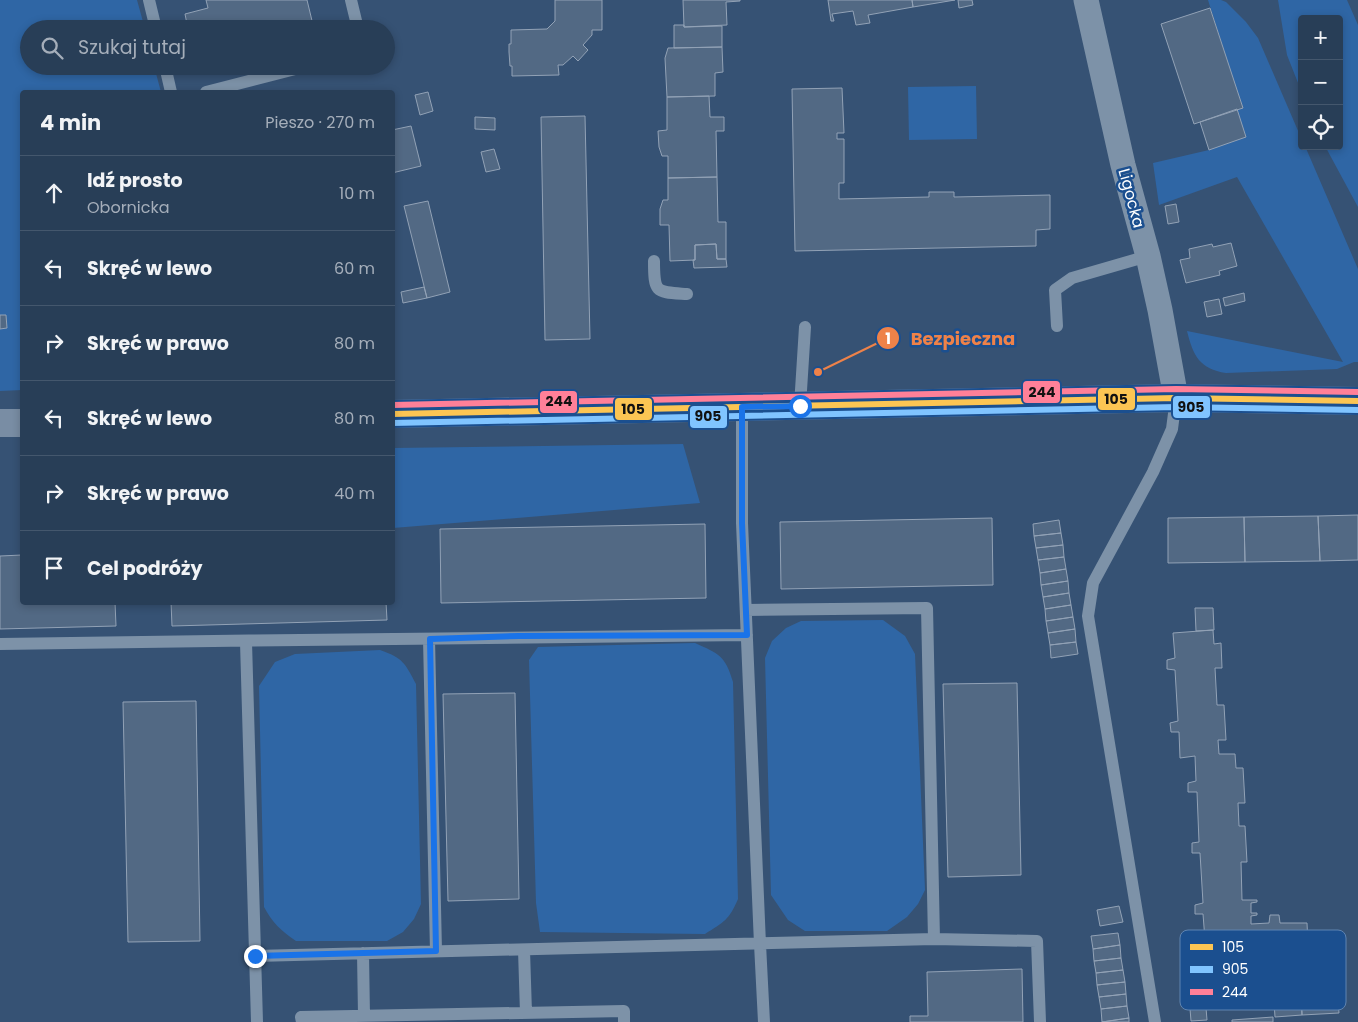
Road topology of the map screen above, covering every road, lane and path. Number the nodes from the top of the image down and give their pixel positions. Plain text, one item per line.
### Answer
1 (149, 0) edge
2 (351, 0) edge
3 (1086, 0) edge
4 (154, 20) edge
5 (356, 20) edge
6 (167, 75) edge
7 (272, 75) edge
8 (171, 90) edge
9 (214, 90) edge
10 (1148, 256) junction
11 (654, 261) dead end
12 (688, 294) dead end
13 (1057, 326) dead end
14 (805, 327) dead end
15 (1176, 398) junction
16 (1358, 401) edge
17 (800, 406) junction
18 (742, 407) junction
19 (395, 414) edge
20 (0, 423) edge
21 (20, 423) edge
22 (746, 610) junction
23 (747, 635) junction
24 (430, 639) junction
25 (246, 642) junction
26 (0, 644) edge
27 (934, 939) junction
28 (760, 944) junction
29 (524, 950) junction
30 (436, 951) junction
31 (363, 953) junction
32 (255, 956) junction
33 (526, 1013) junction
34 (364, 1016) junction
35 (257, 1022) edge
36 (302, 1022) edge
37 (624, 1022) edge
38 (764, 1022) edge
39 (1040, 1022) edge
40 (1155, 1022) edge

1 - 4 lane
2 - 5 lane
3 - 10 street, Ligocka
6 - 8 lane
7 - 9 lane
10 - 13 lane
10 - 15 street, Ligocka
11 - 12 lane
14 - 17 lane
15 - 16 main road
15 - 17 main road
15 - 40 lane
17 - 18 main road
18 - 19 main road
18 - 22 lane
20 - 21 main road
22 - 23 lane
22 - 27 lane
23 - 24 lane
23 - 28 lane
24 - 25 lane
24 - 30 lane
25 - 26 lane
25 - 32 lane
27 - 28 lane
27 - 39 lane
28 - 29 lane
28 - 38 lane
29 - 30 lane
29 - 33 lane
30 - 31 lane
31 - 32 lane
31 - 34 lane
32 - 35 lane
33 - 34 lane
33 - 37 lane
34 - 36 lane

